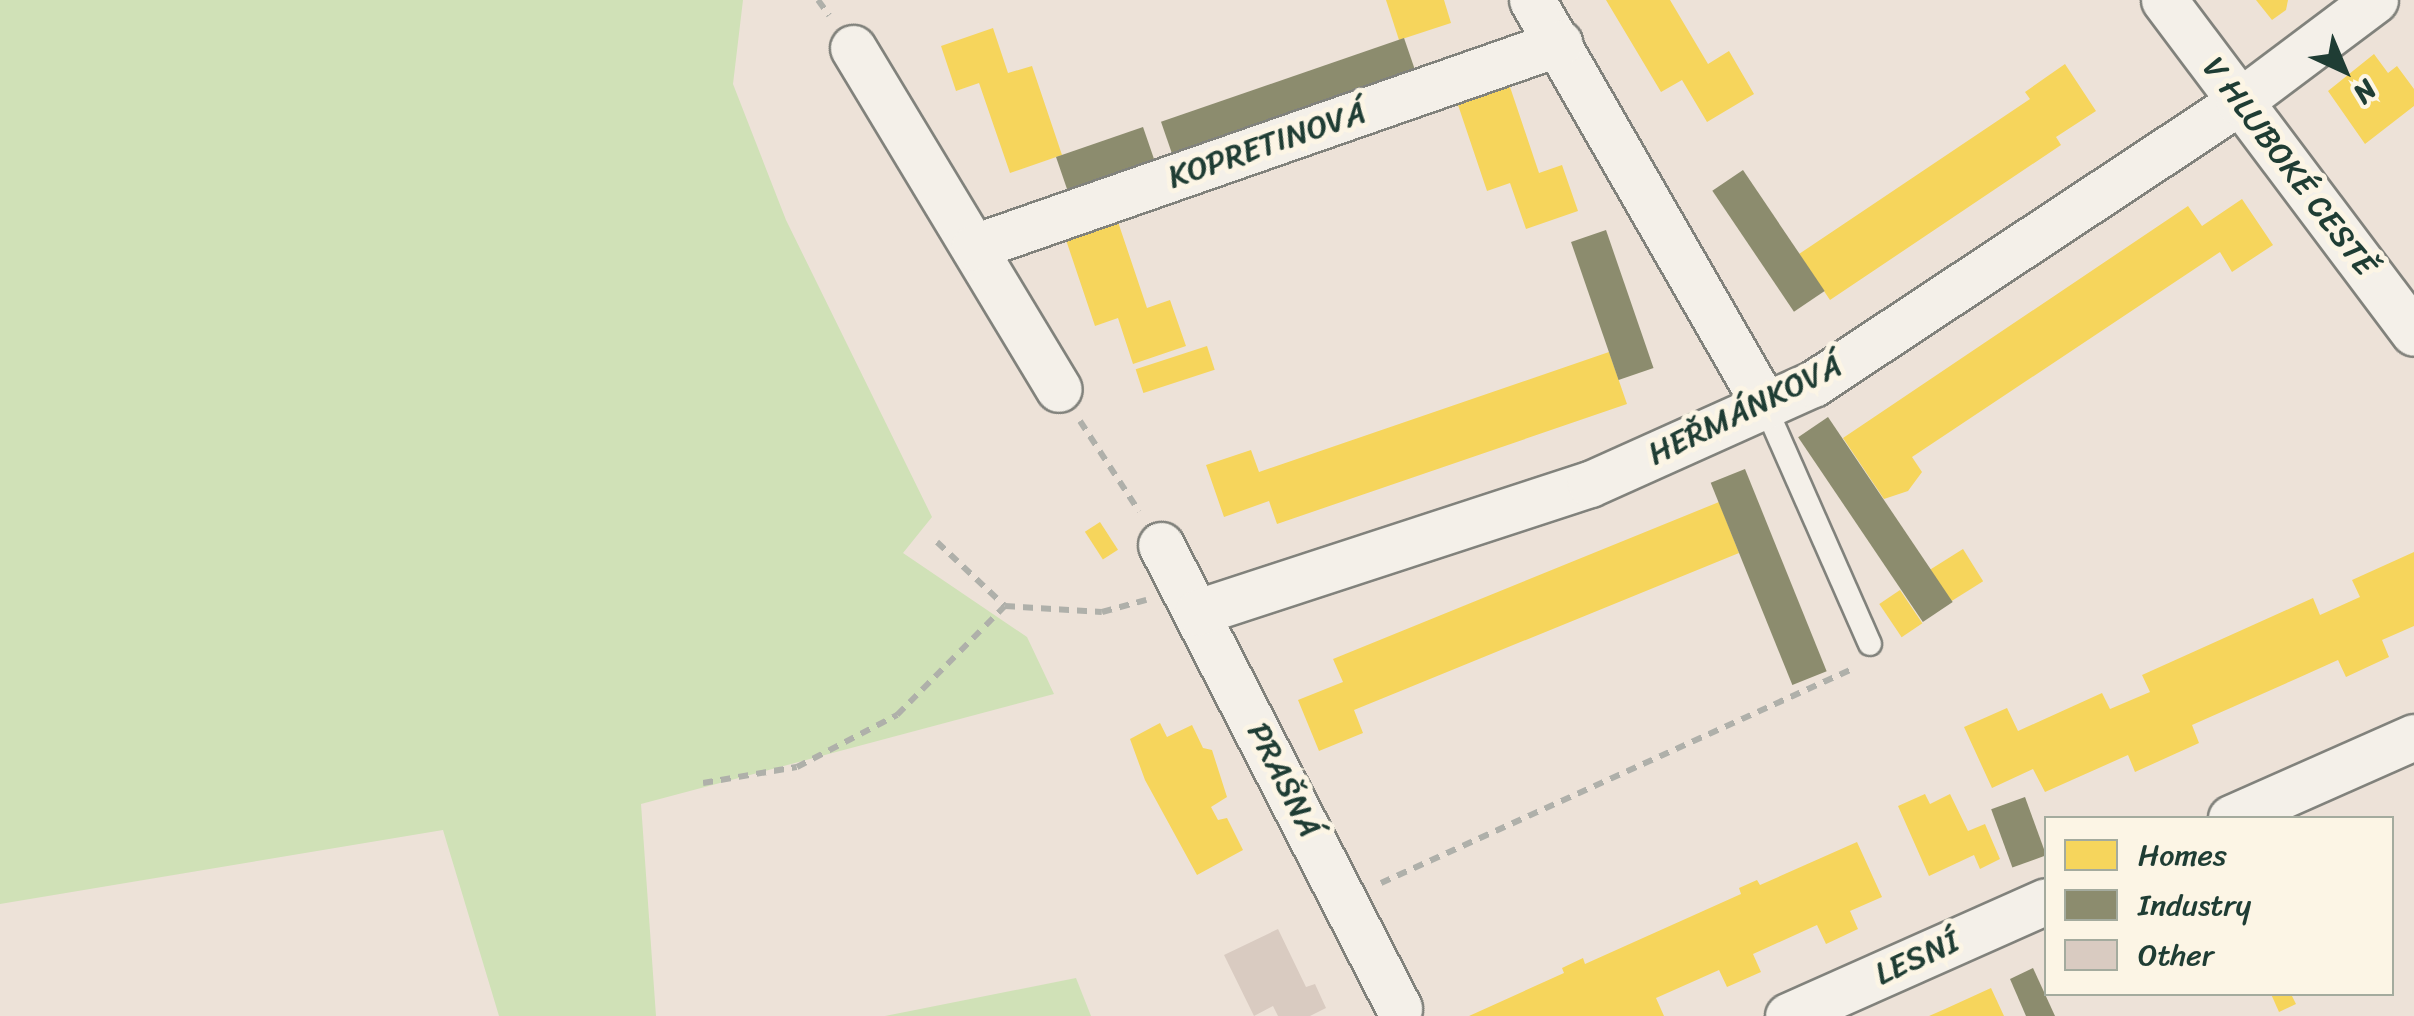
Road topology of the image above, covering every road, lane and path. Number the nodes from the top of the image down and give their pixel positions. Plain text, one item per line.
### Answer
1 (1532, 0) edge
2 (2164, 0) edge
3 (2375, 0) edge
4 (1559, 43) junction
5 (853, 48) dead end
6 (2239, 102) junction
7 (974, 247) junction
8 (2414, 333) edge
9 (1059, 389) joint
10 (1764, 406) junction
11 (937, 542) dead end
12 (1161, 545) joint
13 (1192, 601) junction
14 (1005, 606) junction
15 (1870, 644) joint
16 (2414, 737) edge
17 (703, 783) dead end
18 (2236, 816) edge
19 (1344, 899) junction
20 (2044, 902) edge
21 (1401, 1012) edge
22 (1788, 1016) edge

1 - 4 street
2 - 6 street, V HLUBOKÉ CESTĚ
3 - 6 street, HEŘMÁNKOVÁ
4 - 7 street, KOPRETINOVÁ
4 - 10 street
5 - 7 street
6 - 8 street, V HLUBOKÉ CESTĚ
6 - 10 street, HEŘMÁNKOVÁ
7 - 9 street
9 - 12 path
10 - 13 street, HEŘMÁNKOVÁ
10 - 15 lane
11 - 14 path
12 - 13 street, PRAŠNÁ
13 - 14 path
13 - 19 street, PRAŠNÁ
14 - 17 path
15 - 19 path
16 - 18 street
19 - 21 street, PRAŠNÁ
20 - 22 street, LESNÍ

